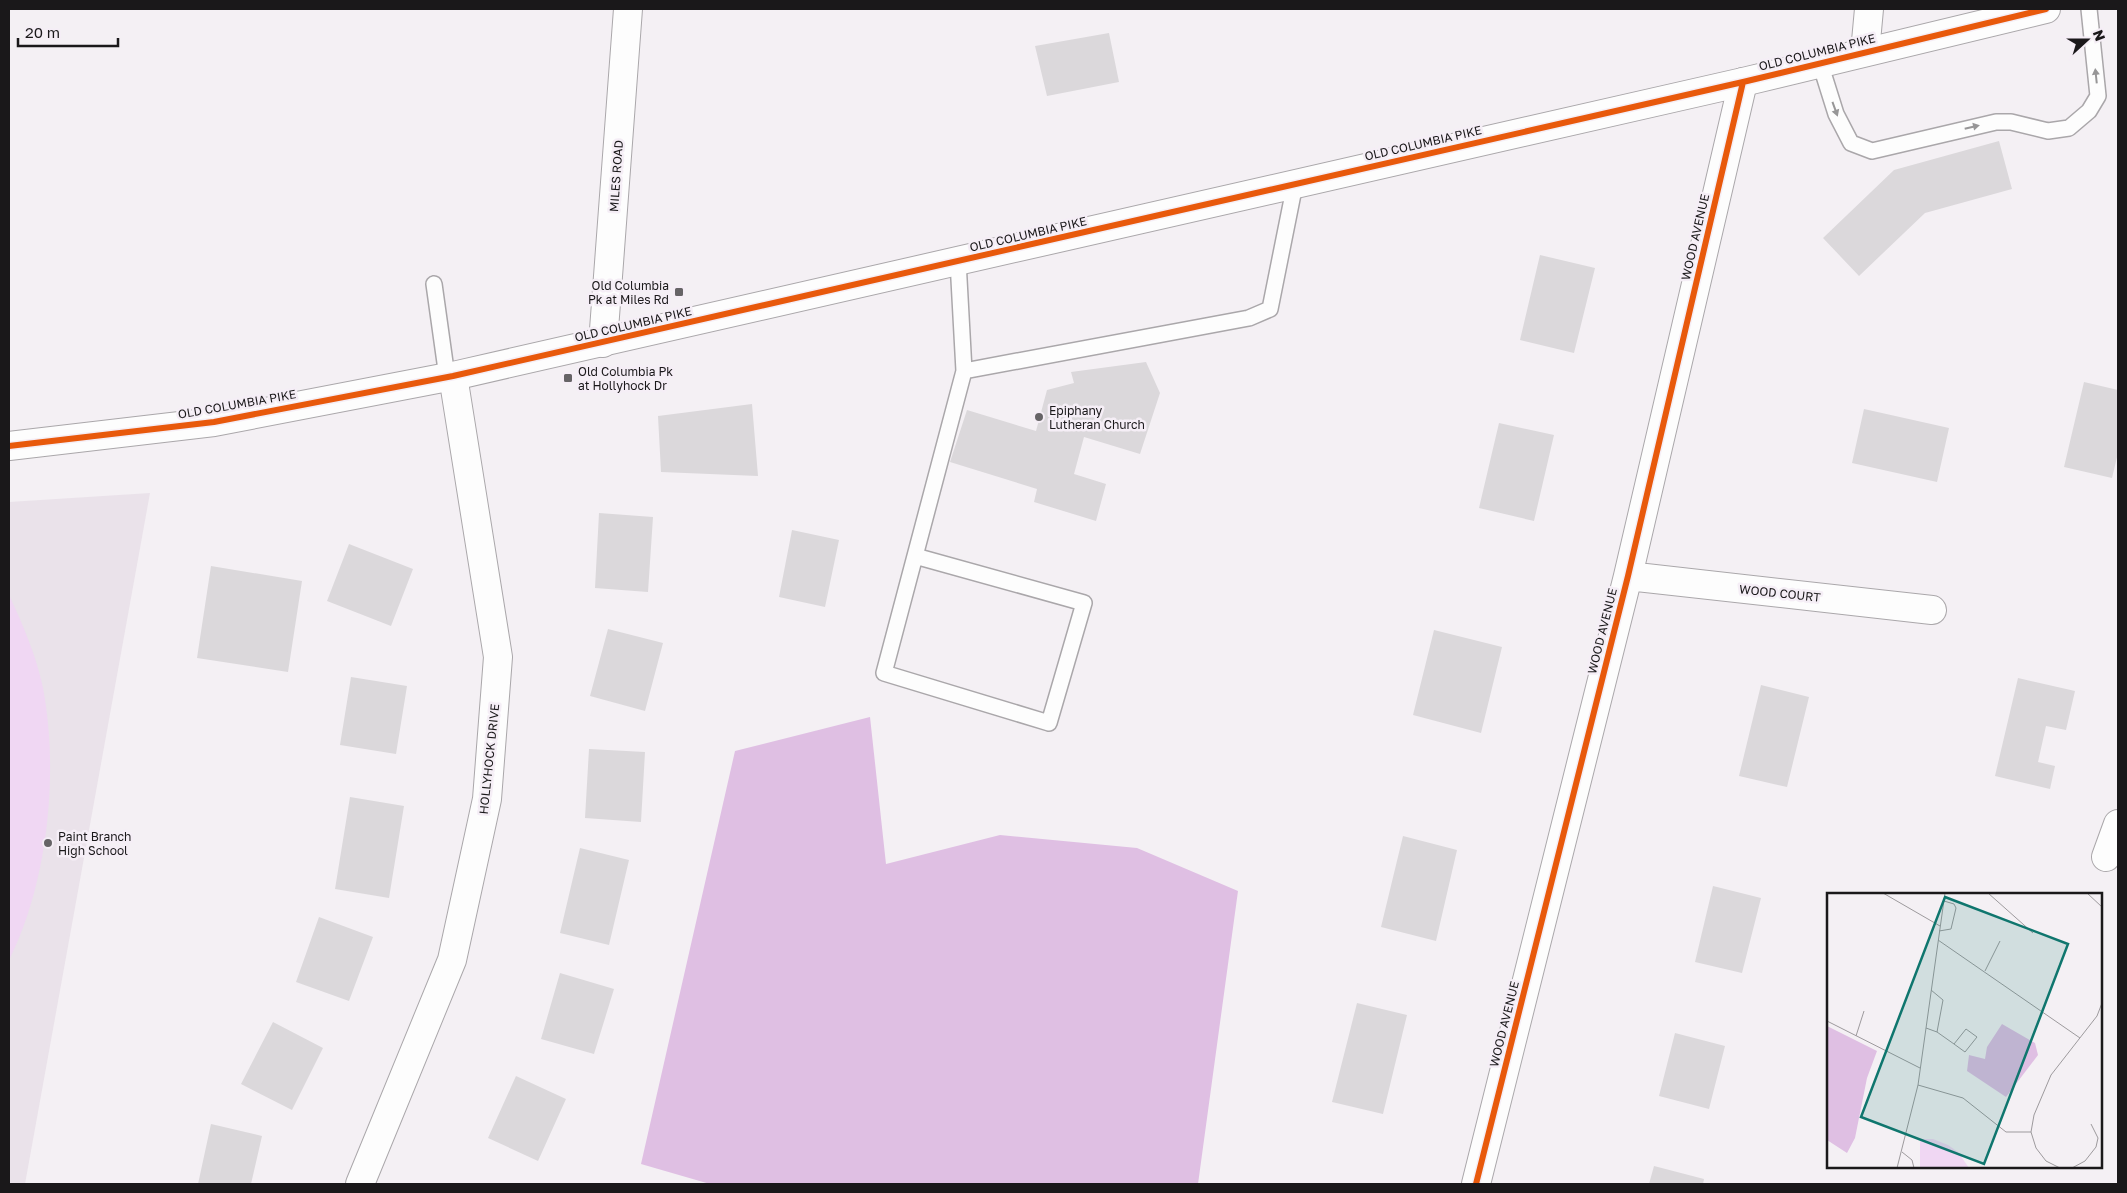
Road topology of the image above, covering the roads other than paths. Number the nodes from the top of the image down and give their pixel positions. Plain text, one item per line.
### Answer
1 (628, 9) edge
2 (1869, 9) edge
3 (2046, 9) edge
4 (2089, 9) edge
5 (1864, 52) junction
6 (1820, 63) junction
7 (1743, 82) junction
8 (1295, 184) junction
9 (958, 261) junction
10 (434, 284) dead end
11 (604, 343) junction
12 (964, 371) junction
13 (450, 376) junction
14 (9, 446) edge
15 (915, 556) junction
16 (1628, 576) junction
17 (1932, 610) dead end
18 (2118, 824) edge
19 (2106, 857) dead end
20 (360, 1184) edge
21 (1476, 1184) edge

1 - 11 street, MILES ROAD
2 - 5 street
3 - 5 street, OLD COLUMBIA PIKE
6 -> 4 lane
5 - 6 street, OLD COLUMBIA PIKE
6 - 7 street, OLD COLUMBIA PIKE
7 - 8 street, OLD COLUMBIA PIKE
7 - 16 street, WOOD AVENUE
8 - 9 street, OLD COLUMBIA PIKE
8 - 12 lane
9 - 11 street, OLD COLUMBIA PIKE
9 - 12 lane
10 - 13 lane
11 - 13 street, OLD COLUMBIA PIKE
12 - 15 lane
13 - 14 street, OLD COLUMBIA PIKE
13 - 20 street, HOLLYHOCK DRIVE
15 - 15 lane
16 - 17 street, WOOD COURT
16 - 21 street, WOOD AVENUE
18 - 19 street

